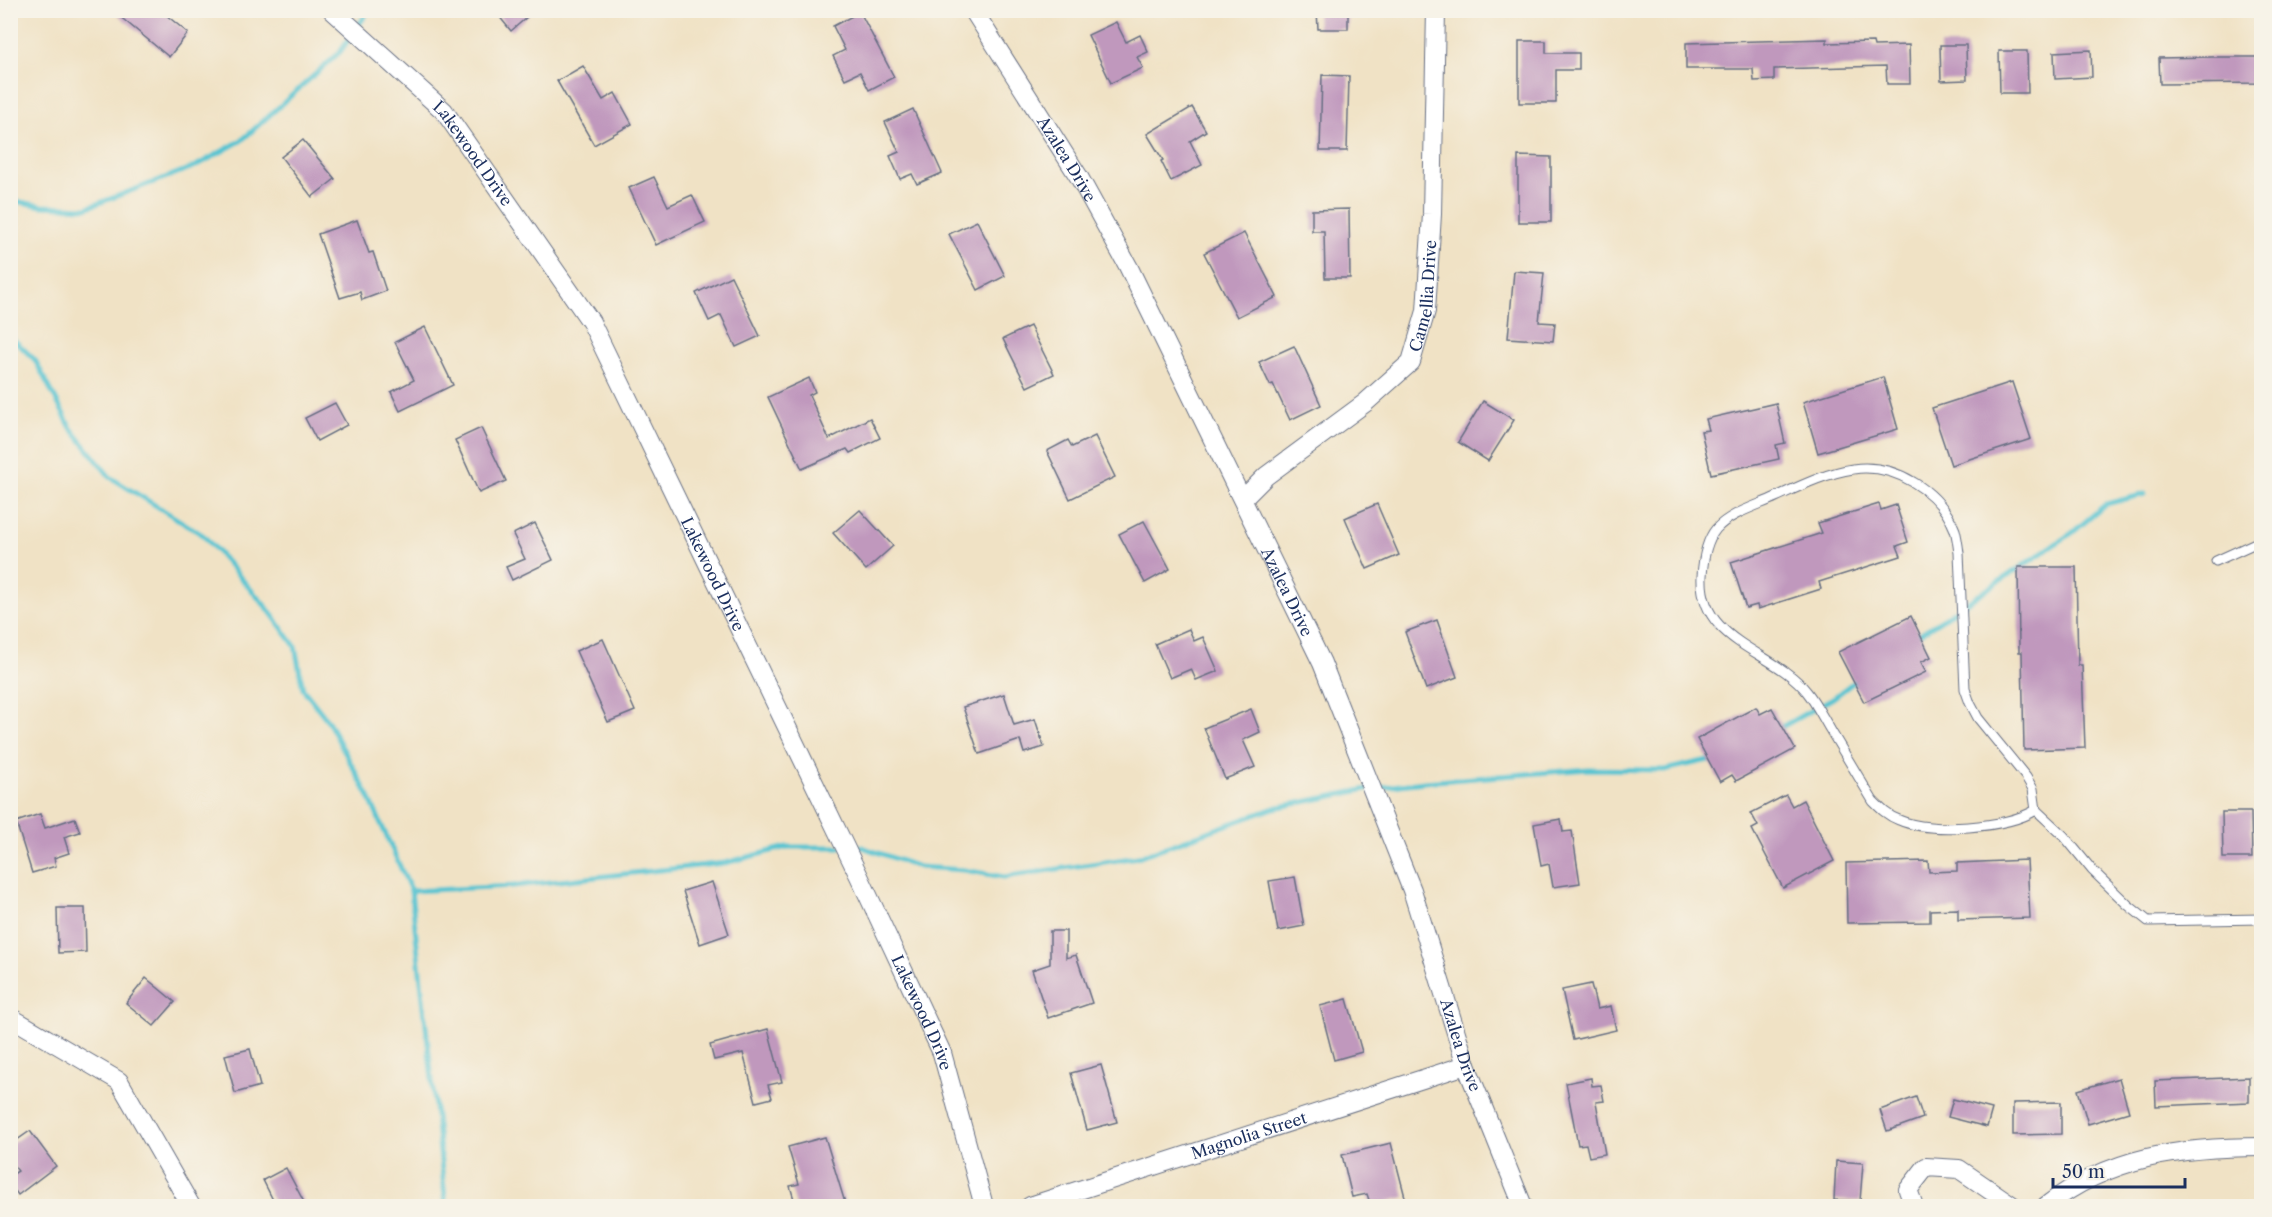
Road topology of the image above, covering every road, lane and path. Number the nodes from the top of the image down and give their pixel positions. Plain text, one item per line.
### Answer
1 (332, 10) edge
2 (974, 10) edge
3 (1436, 10) edge
4 (1243, 499) junction
5 (2262, 540) edge
6 (2216, 561) dead end
7 (2036, 810) junction
8 (2262, 919) edge
9 (10, 1017) edge
10 (1466, 1065) junction
11 (2262, 1147) edge
12 (191, 1206) edge
13 (984, 1206) edge
14 (1030, 1206) edge
15 (1523, 1206) edge
16 (1914, 1206) edge
17 (2013, 1206) edge
18 (2046, 1206) edge

1 - 13 street, Lakewood Drive
2 - 4 street, Azalea Drive
3 - 4 street, Camellia Drive
4 - 10 street, Azalea Drive
5 - 6 lane
7 - 7 lane
7 - 8 lane
9 - 12 street
10 - 14 street, Magnolia Street
10 - 15 street, Azalea Drive
11 - 18 street
16 - 17 street

